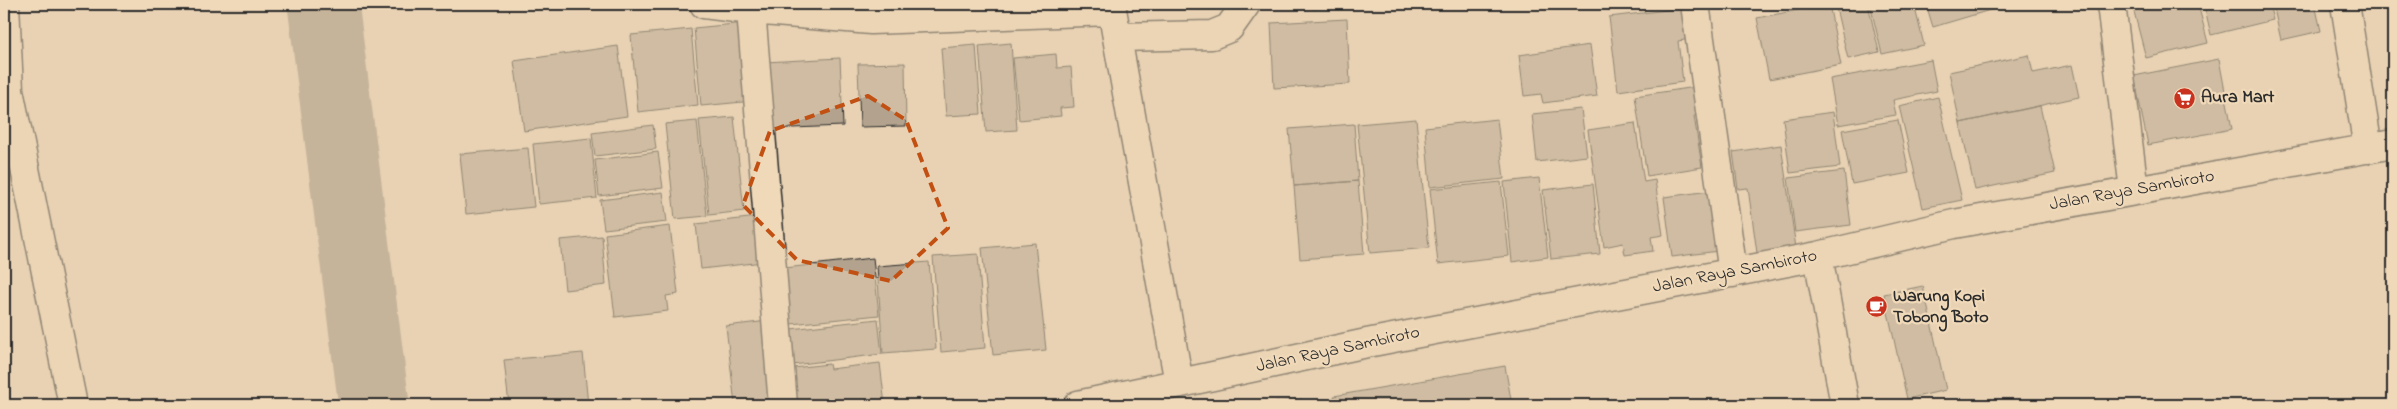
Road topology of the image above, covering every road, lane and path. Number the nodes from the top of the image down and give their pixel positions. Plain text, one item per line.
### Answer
1 (5, 4) edge
2 (704, 4) edge
3 (1246, 4) edge
4 (1695, 4) edge
5 (2111, 4) edge
6 (2345, 4) edge
7 (1111, 7) edge
8 (751, 10) junction
9 (1118, 38) junction
10 (2381, 147) edge
11 (2134, 190) junction
12 (1818, 256) junction
13 (1732, 273) junction
14 (1179, 382) junction
15 (73, 405) edge
16 (783, 405) edge
17 (1078, 405) edge
18 (1845, 405) edge

1 - 15 street
2 - 8 street
3 - 9 street
4 - 13 street
5 - 11 street
6 - 10 street
7 - 8 street
7 - 9 street
8 - 16 street
9 - 14 street
10 - 11 street, Jalan Raya Sambiroto
11 - 12 street, Jalan Raya Sambiroto
12 - 13 street, Jalan Raya Sambiroto
12 - 18 street
13 - 14 street, Jalan Raya Sambiroto
14 - 17 street, Jalan Raya Sambiroto

